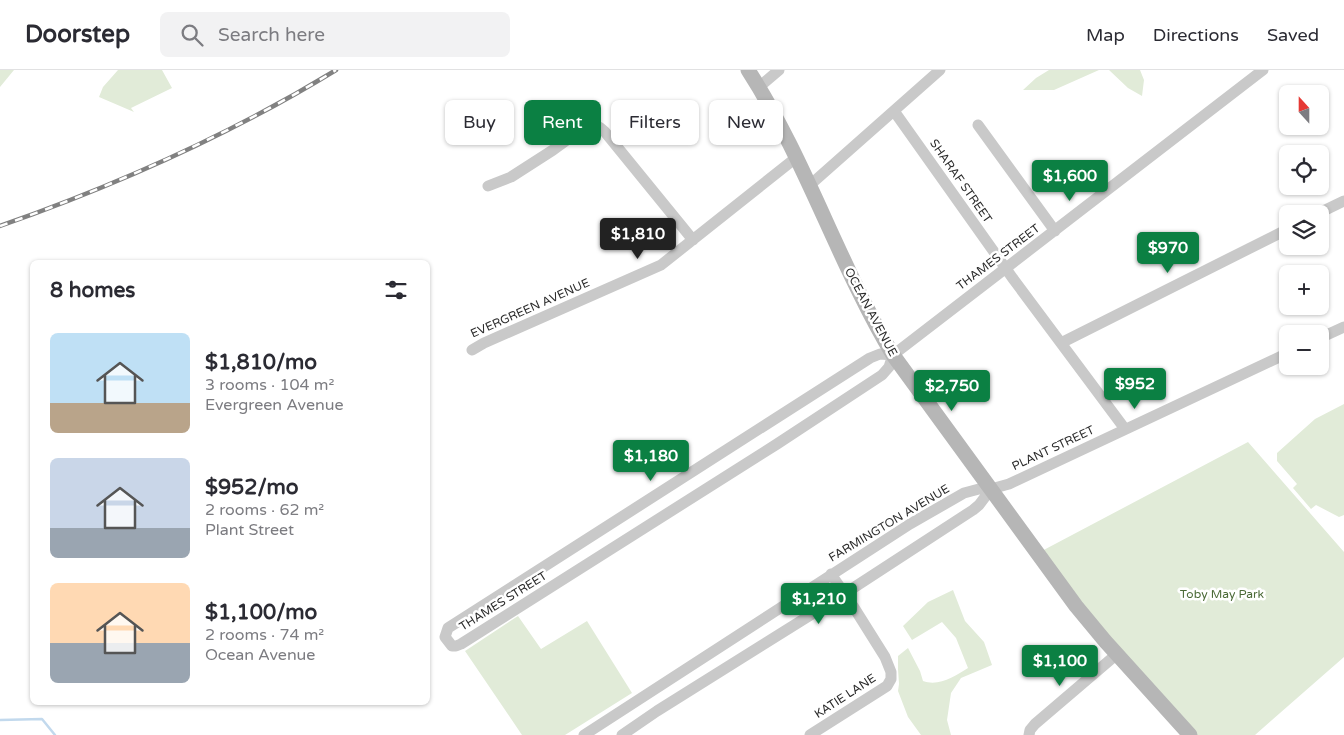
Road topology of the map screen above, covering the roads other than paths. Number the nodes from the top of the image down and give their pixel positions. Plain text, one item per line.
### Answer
1 (748, 70) edge
2 (779, 70) edge
3 (940, 70) edge
4 (1263, 70) edge
5 (759, 88) junction
6 (894, 110) junction
7 (978, 125) dead end
8 (798, 158) junction
9 (810, 185) junction
10 (488, 186) dead end
11 (1344, 201) edge
12 (1329, 208) edge
13 (1055, 230) junction
14 (1279, 233) edge
15 (693, 240) junction
16 (1006, 268) junction
17 (1344, 327) edge
18 (1329, 334) edge
19 (1061, 343) junction
20 (472, 350) dead end
21 (893, 355) junction
22 (1279, 357) edge
23 (765, 425) junction
24 (1124, 430) junction
25 (777, 444) junction
26 (991, 489) junction
27 (596, 534) junction
28 (607, 552) junction
29 (831, 574) junction
30 (844, 594) junction
31 (1117, 654) junction
32 (584, 735) edge
33 (622, 735) edge
34 (810, 735) edge
35 (1029, 735) edge
36 (1190, 735) edge

1 - 5 main road, OCEAN AVENUE
2 - 5 street
3 - 6 street
4 - 13 street, THAMES STREET
5 - 8 main road, OCEAN AVENUE
6 - 9 street
6 - 16 street, SHARAF STREET
7 - 13 street
8 - 9 main road, OCEAN AVENUE
8 - 15 street, EVERGREEN AVENUE
9 - 21 main road, OCEAN AVENUE
10 - 15 street
11 - 12 street
13 - 16 street, THAMES STREET
14 - 19 street
15 - 20 street, EVERGREEN AVENUE
16 - 19 street, SHARAF STREET
16 - 21 street, THAMES STREET
17 - 18 street
19 - 24 street, SHARAF STREET
21 - 23 street, THAMES STREET
21 - 25 street, THAMES STREET
21 - 26 main road, OCEAN AVENUE
22 - 24 street, PLANT STREET
23 - 25 street
23 - 27 street, THAMES STREET
24 - 26 street, PLANT STREET
25 - 28 street, THAMES STREET
26 - 29 street, FARMINGTON AVENUE
26 - 30 street
26 - 31 main road, OCEAN AVENUE
27 - 28 street
27 - 28 street, THAMES STREET
29 - 30 street, KATIE LANE
29 - 32 street, FARMINGTON AVENUE
30 - 33 street
30 - 34 street, KATIE LANE
31 - 35 street
31 - 36 main road, OCEAN AVENUE

